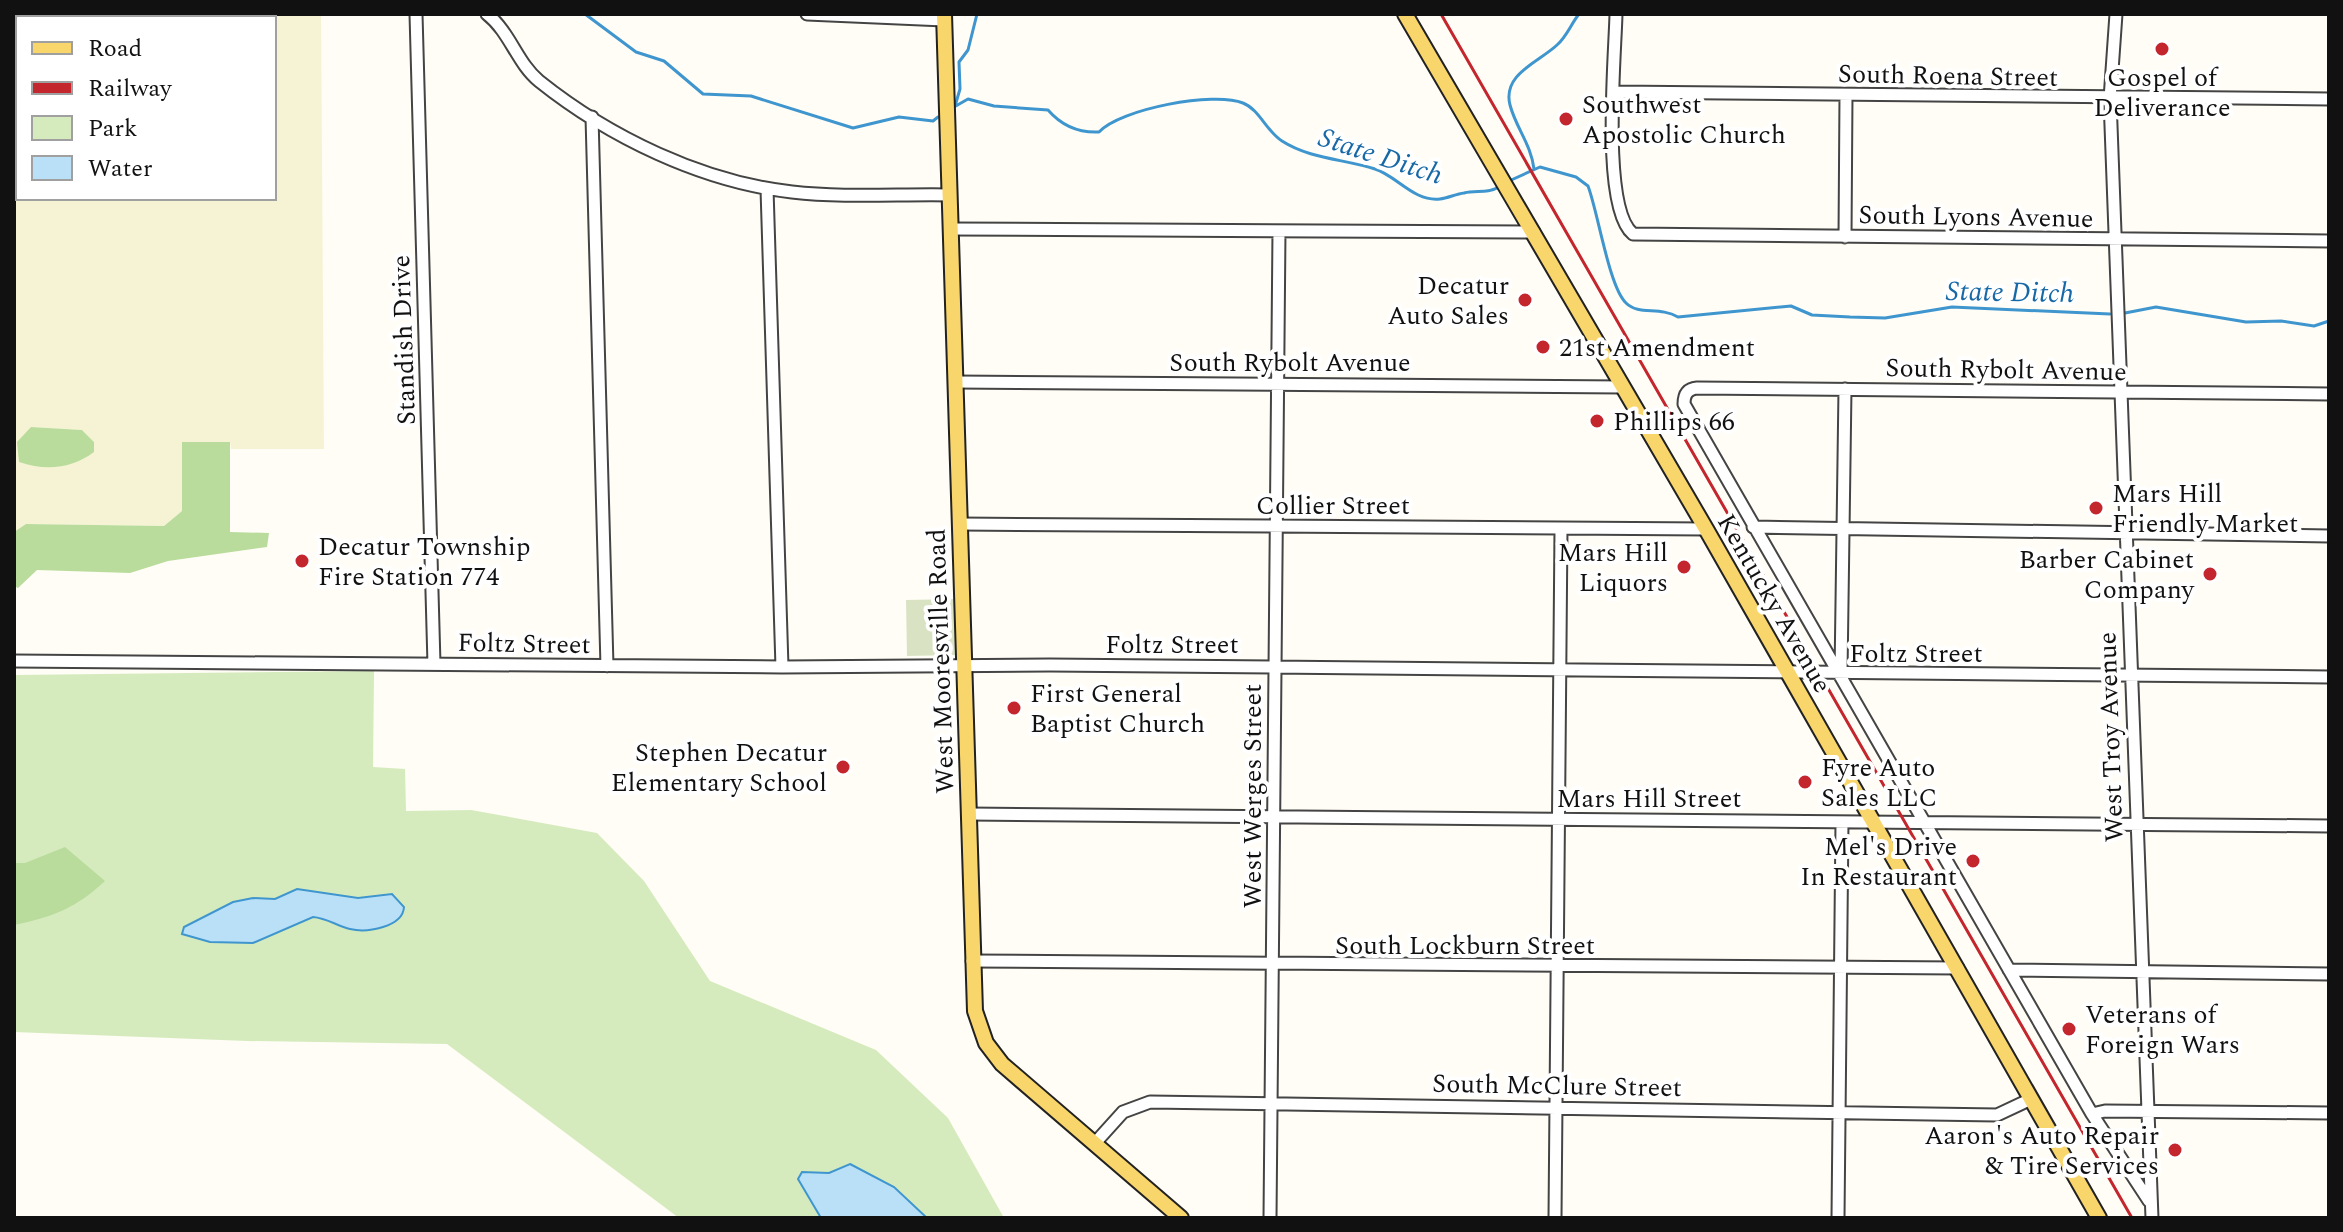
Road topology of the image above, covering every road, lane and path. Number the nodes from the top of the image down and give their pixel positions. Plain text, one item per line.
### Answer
1 (416, 14) edge
2 (487, 14) edge
3 (807, 14) edge
4 (1405, 14) edge
5 (1616, 14) edge
6 (2116, 14) edge
7 (944, 17) edge
8 (1615, 92) junction
9 (1846, 95) junction
10 (2110, 99) junction
11 (2329, 99) edge
12 (592, 117) junction
13 (767, 189) junction
14 (950, 195) junction
15 (950, 229) junction
16 (1279, 231) junction
17 (1534, 232) junction
18 (1845, 237) junction
19 (2115, 239) junction
20 (2329, 241) edge
21 (956, 382) junction
22 (1277, 385) junction
23 (1623, 387) junction
24 (1845, 389) junction
25 (2121, 392) junction
26 (2329, 394) edge
27 (960, 524) junction
28 (1276, 527) junction
29 (1753, 527) junction
30 (1561, 529) junction
31 (1706, 529) junction
32 (1841, 529) junction
33 (2125, 534) junction
34 (2329, 536) edge
35 (14, 661) edge
36 (434, 664) junction
37 (607, 666) junction
38 (782, 667) junction
39 (1275, 667) junction
40 (964, 668) junction
41 (1560, 671) junction
42 (1788, 674) junction
43 (1839, 674) junction
44 (2130, 676) junction
45 (2329, 677) edge
46 (969, 814) junction
47 (1274, 817) junction
48 (1558, 819) junction
49 (1842, 822) junction
50 (1922, 822) junction
51 (1874, 823) junction
52 (2135, 824) junction
53 (2329, 826) edge
54 (972, 961) junction
55 (1272, 965) junction
56 (1557, 968) junction
57 (1958, 968) junction
58 (1840, 969) junction
59 (2009, 970) junction
60 (2140, 972) junction
61 (2329, 974) edge
62 (2031, 1099) junction
63 (1271, 1104) junction
64 (1556, 1107) junction
65 (1839, 1111) junction
66 (2145, 1111) junction
67 (2098, 1112) junction
68 (2329, 1113) edge
69 (1095, 1143) junction
70 (2149, 1201) junction
71 (1181, 1218) edge
72 (1270, 1218) edge
73 (1555, 1218) edge
74 (1838, 1218) edge
75 (2099, 1218) edge
76 (2152, 1218) edge

1 - 36 street, Standish Drive
2 - 12 street
3 - 7 street
4 - 17 main road, Kentucky Avenue
5 - 8 street
6 - 10 street, West Troy Avenue
7 - 14 main road, West Mooresville Road
8 - 9 street, South Roena Street
8 - 18 street, South Lyons Avenue
9 - 10 street, South Roena Street
9 - 18 street
10 - 11 street, South Roena Street
10 - 19 street, West Troy Avenue
12 - 13 street
12 - 37 street
13 - 14 street
13 - 38 street
14 - 15 main road, West Mooresville Road
15 - 16 street
15 - 21 main road, West Mooresville Road
16 - 17 street
16 - 22 street, West Werges Street
17 - 23 main road, Kentucky Avenue
18 - 19 street, South Lyons Avenue
19 - 20 street, South Lyons Avenue
19 - 25 street, West Troy Avenue
21 - 22 street, South Rybolt Avenue
21 - 27 main road, West Mooresville Road
22 - 23 street, South Rybolt Avenue
22 - 28 street, West Werges Street
23 - 31 main road, Kentucky Avenue
24 - 25 street, South Rybolt Avenue
24 - 29 street, South Rybolt Avenue
24 - 32 street
25 - 26 street, South Rybolt Avenue
25 - 33 street, West Troy Avenue
27 - 28 street, Collier Street
27 - 40 main road, West Mooresville Road
28 - 30 street, Collier Street
28 - 39 street, West Werges Street
29 - 32 street
29 - 43 street
30 - 31 street, Collier Street
30 - 41 street
31 - 42 main road, Kentucky Avenue
32 - 33 street
32 - 43 street
33 - 34 street
33 - 44 street, West Troy Avenue
35 - 36 street, Foltz Street
36 - 37 street, Foltz Street
37 - 38 street, Foltz Street
38 - 40 street, Foltz Street
39 - 40 street, Foltz Street
39 - 41 street, Foltz Street
39 - 47 street, West Werges Street
40 - 46 main road, West Mooresville Road
41 - 42 street, Foltz Street
41 - 48 street
42 - 43 street, Foltz Street
42 - 51 main road, Kentucky Avenue
43 - 44 street, Foltz Street
43 - 50 street
44 - 45 street, Foltz Street
44 - 52 street, West Troy Avenue
46 - 47 street, Mars Hill Street
46 - 54 main road, West Mooresville Road
47 - 48 street, Mars Hill Street
47 - 55 street, West Werges Street
48 - 49 street, Mars Hill Street
48 - 56 street
49 - 51 street, Mars Hill Street
49 - 58 street
50 - 51 street, Mars Hill Street
50 - 52 street, Mars Hill Street
50 - 59 street
51 - 57 main road, Kentucky Avenue
52 - 53 street, Mars Hill Street
52 - 60 street, West Troy Avenue
54 - 55 street, South Lockburn Street
54 - 69 main road, West Mooresville Road
55 - 56 street, South Lockburn Street
55 - 63 street, West Werges Street
56 - 58 street, South Lockburn Street
56 - 64 street
57 - 58 street, South Lockburn Street
57 - 62 main road, Kentucky Avenue
58 - 65 street
59 - 60 street
59 - 67 street
60 - 61 street
60 - 66 street, West Troy Avenue
62 - 65 street, South McClure Street
62 - 75 main road, Kentucky Avenue
63 - 64 street, South McClure Street
63 - 69 street, South McClure Street
63 - 72 street, West Werges Street
64 - 65 street, South McClure Street
64 - 73 street
65 - 74 street
66 - 67 street
66 - 68 street
66 - 70 street, West Troy Avenue
67 - 70 street
69 - 71 main road, West Mooresville Road
70 - 76 street, West Troy Avenue

